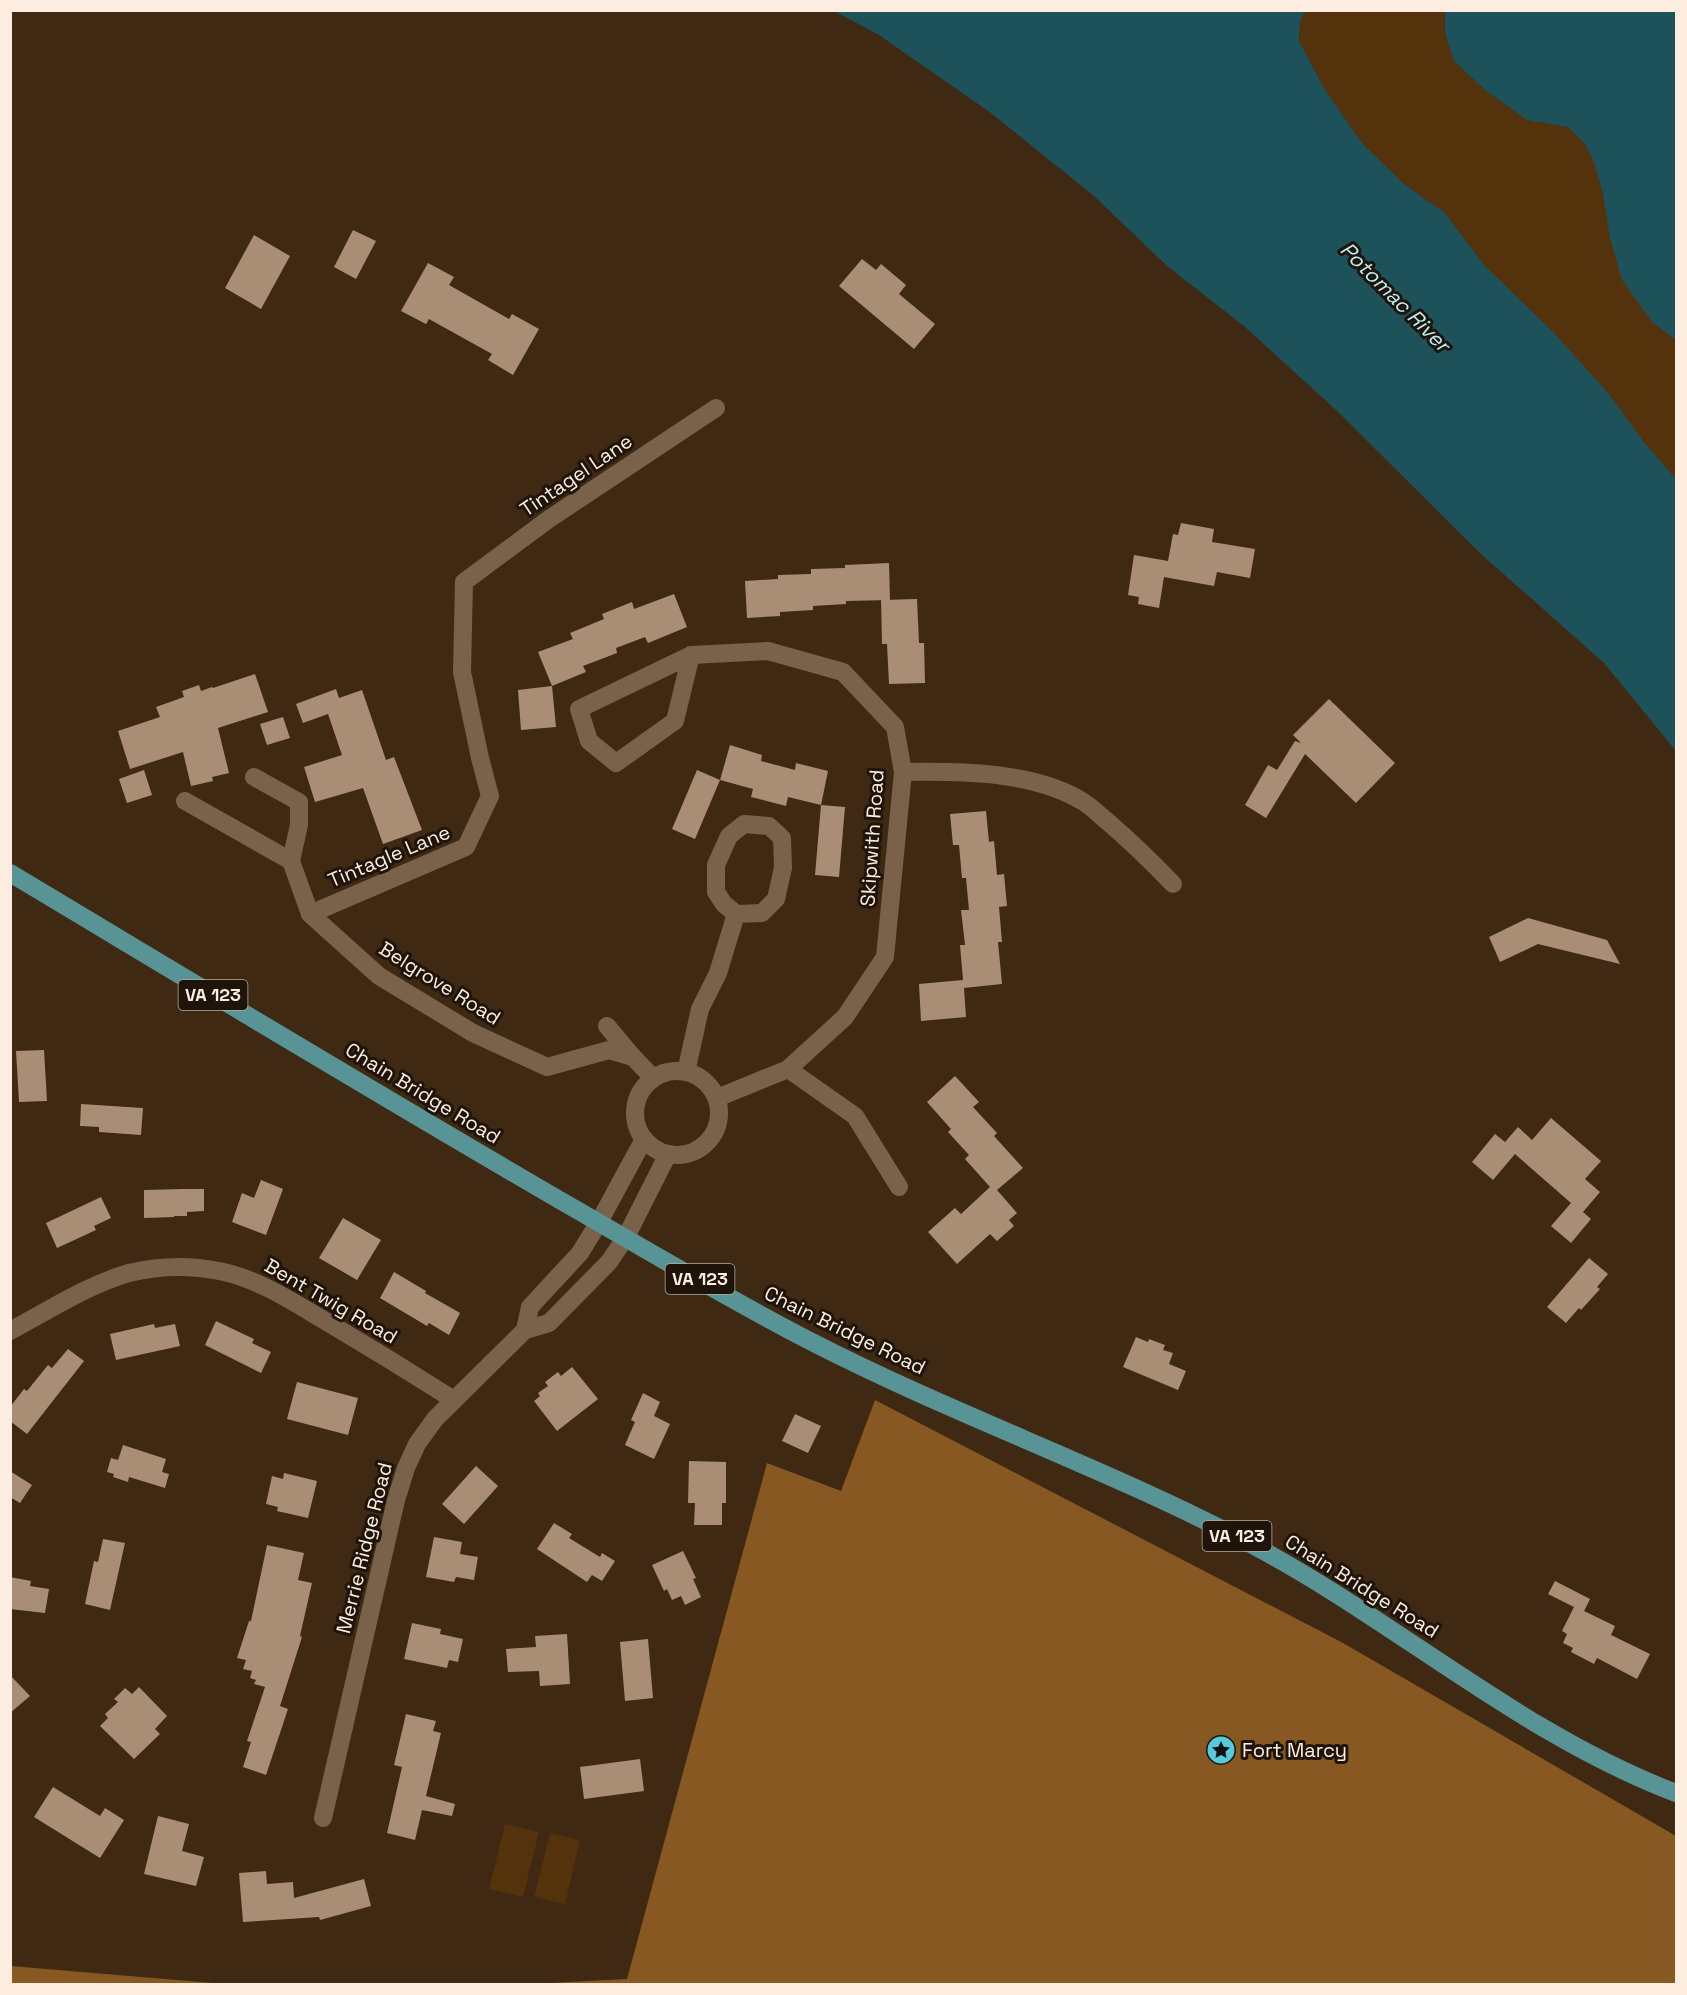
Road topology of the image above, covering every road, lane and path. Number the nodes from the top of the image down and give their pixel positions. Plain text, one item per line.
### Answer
1 (716, 408) dead end
2 (464, 582) joint
3 (691, 655) junction
4 (903, 772) junction
5 (254, 777) dead end
6 (185, 801) dead end
7 (291, 861) junction
8 (10, 873) edge
9 (1173, 884) dead end
10 (310, 914) junction
11 (736, 914) junction
12 (607, 1026) dead end
13 (633, 1057) junction
14 (789, 1069) junction
15 (686, 1072) junction
16 (653, 1078) junction
17 (717, 1098) junction
18 (644, 1139) junction
19 (668, 1154) junction
20 (899, 1187) dead end
21 (599, 1222) junction
22 (626, 1237) junction
23 (525, 1330) junction
24 (10, 1331) edge
25 (453, 1400) junction
26 (1677, 1793) edge
27 (323, 1818) dead end

1 - 2 street, Tintagel Lane
2 - 10 street, Tintagle Lane
3 - 3 street, Skipwith Road
3 - 4 street, Skipwith Road
4 - 9 street
4 - 14 street, Skipwith Road
5 - 7 street
6 - 7 street
7 - 10 street, Belgrove Road
8 - 21 main road, Chain Bridge Road / VA 123
10 - 13 street, Belgrove Road
11 - 11 street
11 - 15 street
12 - 13 street
13 - 16 street
14 - 17 street, Skipwith Road
14 - 20 street
15 - 16 street
15 - 17 street
16 - 18 street
17 - 19 street
18 - 19 street
18 - 21 street, Merrie Ridge Road
19 - 22 street, Merrie Ridge Road
21 - 22 main road, Chain Bridge Road / VA 123
21 - 23 street, Merrie Ridge Road
22 - 23 street, Merrie Ridge Road
22 - 26 main road, Chain Bridge Road / VA 123
23 - 25 street, Merrie Ridge Road
24 - 25 street, Bent Twig Road
25 - 27 street, Merrie Ridge Road

